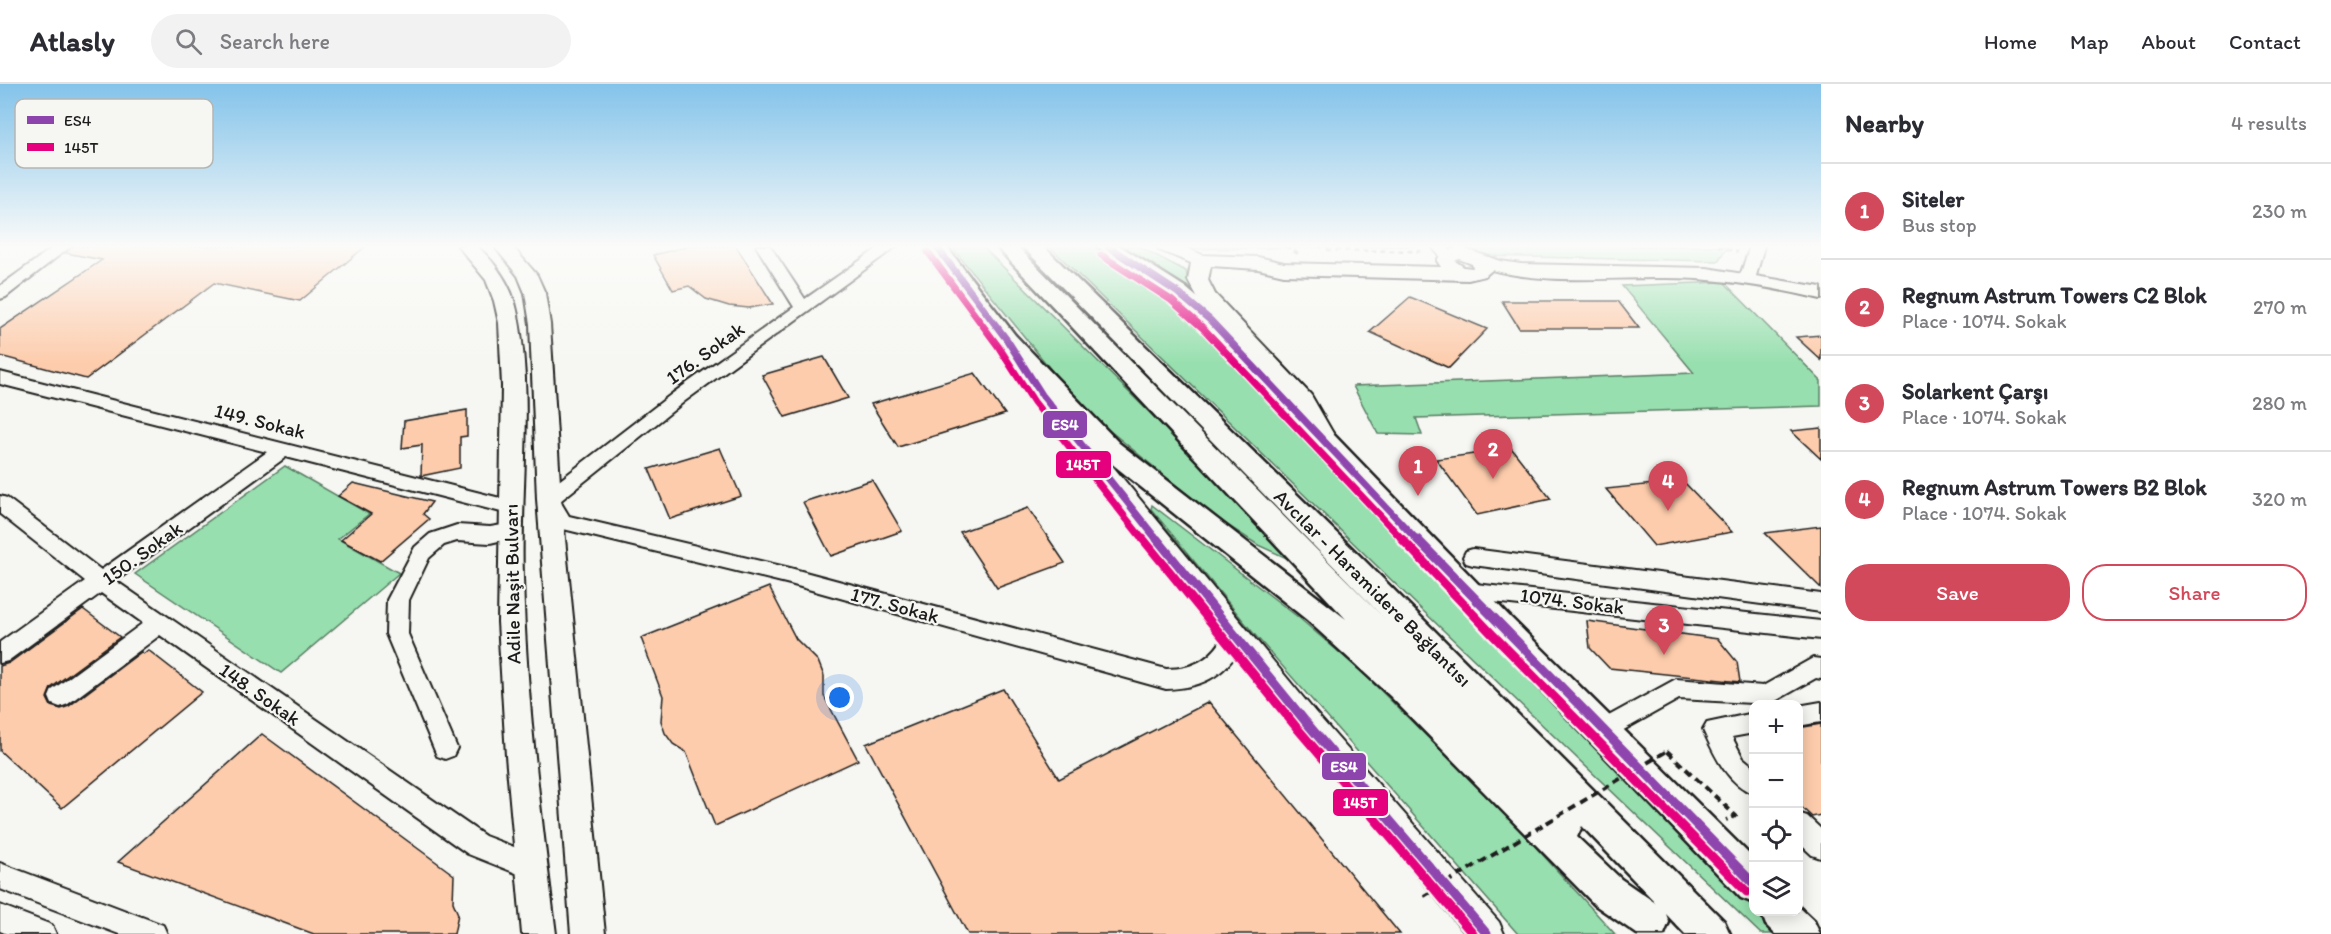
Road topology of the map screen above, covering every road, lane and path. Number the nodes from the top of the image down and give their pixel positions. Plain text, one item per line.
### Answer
1 (496, 286) edge
2 (531, 286) edge
3 (789, 286) edge
4 (834, 286) edge
5 (966, 286) edge
6 (1044, 286) edge
7 (1072, 286) edge
8 (1165, 286) edge
9 (1201, 286) edge
10 (1790, 286) edge
11 (1821, 293) edge
12 (803, 308) junction
13 (1007, 340) junction
14 (544, 376) junction
15 (0, 378) edge
16 (511, 382) junction
17 (1326, 440) junction
18 (283, 450) junction
19 (549, 499) junction
20 (0, 503) edge
21 (509, 520) junction
22 (1473, 557) dead end
23 (101, 582) junction
24 (1685, 585) junction
25 (1466, 591) junction
26 (1821, 603) edge
27 (1698, 615) junction
28 (159, 623) junction
29 (1821, 630) edge
30 (1235, 637) junction
31 (0, 654) edge
32 (1821, 669) edge
33 (1724, 693) junction
34 (60, 697) dead end
35 (1821, 712) edge
36 (1803, 715) edge
37 (1747, 724) edge
38 (1602, 731) junction
39 (445, 747) dead end
40 (1749, 779) edge
41 (1725, 805) dead end
42 (1803, 830) edge
43 (1821, 846) edge
44 (531, 866) junction
45 (0, 876) edge
46 (1749, 880) edge
47 (1424, 896) dead end
48 (1783, 916) edge
49 (0, 918) edge
50 (1657, 928) edge
51 (43, 934) edge
52 (154, 934) edge
53 (539, 934) edge
54 (588, 934) edge
55 (1487, 934) edge
56 (1711, 934) edge
57 (1801, 934) edge

1 - 16 main road, Adile Naşit Bulvarı
2 - 14 main road, Adile Naşit Bulvarı
3 - 12 street
4 - 12 street, 176. Sokak
5 - 13 highway
6 - 50 highway, Avcılar - Haramidere Bağlantısı
7 - 56 highway, Avcılar - Haramidere Bağlantısı
8 - 17 highway
9 - 17 main road
10 - 11 main road
12 - 19 street, 176. Sokak
13 - 30 main road
13 - 50 highway
14 - 16 main road
14 - 19 main road, Adile Naşit Bulvarı
15 - 18 street, 149. Sokak
16 - 21 main road, Adile Naşit Bulvarı
17 - 25 highway
18 - 21 street, 149. Sokak
18 - 23 street, 150. Sokak
19 - 21 main road
19 - 30 street, 177. Sokak
19 - 54 main road, Adile Naşit Bulvarı
20 - 23 street, 148. Sokak
21 - 39 street
21 - 44 main road, Adile Naşit Bulvarı
22 - 24 street
23 - 28 street, 148. Sokak
23 - 31 street, 150. Sokak
24 - 26 street
24 - 27 street
25 - 27 street, 1074. Sokak
25 - 38 highway
27 - 29 street, 1074. Sokak
28 - 34 street
28 - 44 street, 148. Sokak
30 - 55 main road
32 - 33 street
33 - 37 street
33 - 38 street
35 - 36 street
37 - 40 street
38 - 46 highway
41 - 47 path, bridge
42 - 43 street
44 - 53 main road, Adile Naşit Bulvarı
45 - 52 street
48 - 57 highway
49 - 51 street

